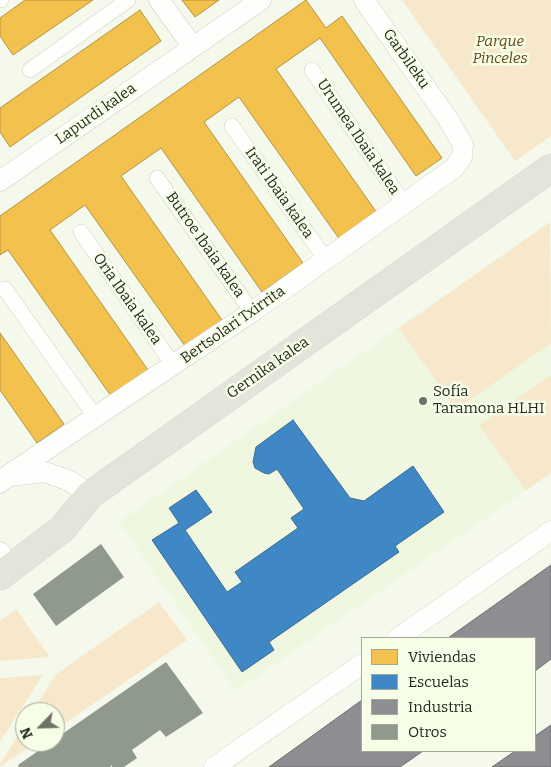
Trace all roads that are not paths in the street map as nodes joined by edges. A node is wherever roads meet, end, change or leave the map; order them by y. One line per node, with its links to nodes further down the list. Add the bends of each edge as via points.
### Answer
1 (128, 0): 6 (street)
2 (159, 0): 5 (street)
3 (260, 0): 5 (street, Lapurdi kalea)
4 (364, 0): 9 (street, Garbileku, via 463,145 462,157)
5 (193, 47): 12 (street, Lapurdi kalea)
6 (30, 70)
7 (312, 70): 13 (street, Urumea Ibaia kalea)
8 (232, 126): 15 (street, Irati Ibaia kalea)
9 (454, 168): 13 (street, Bertsolari Txirrita)
10 (549, 172): 21 (main road, Gernika kalea)
11 (157, 178): 17 (street, Butroe Ibaia kalea)
12 (0, 181)
13 (404, 204): 15 (street, Bertsolari Txirrita)
14 (81, 232): 18 (street, Oria Ibaia kalea)
15 (326, 260): 17 (street, Bertsolari Txirrita)
16 (5, 289): 19 (street)
17 (252, 312): 18 (street, Bertsolari Txirrita)
18 (174, 366): 19 (street, Bertsolari Txirrita)
19 (96, 418): 20 (street, Bertsolari Txirrita)
20 (2, 478): 21 (street, via 45,472 70,481)
21 (90, 495): 23 (main road, Gernika kalea, via 62,529)
22 (551, 531): 24 (street)
23 (3, 565)
24 (399, 637)
25 (361, 665): 26 (street)
26 (214, 767)

